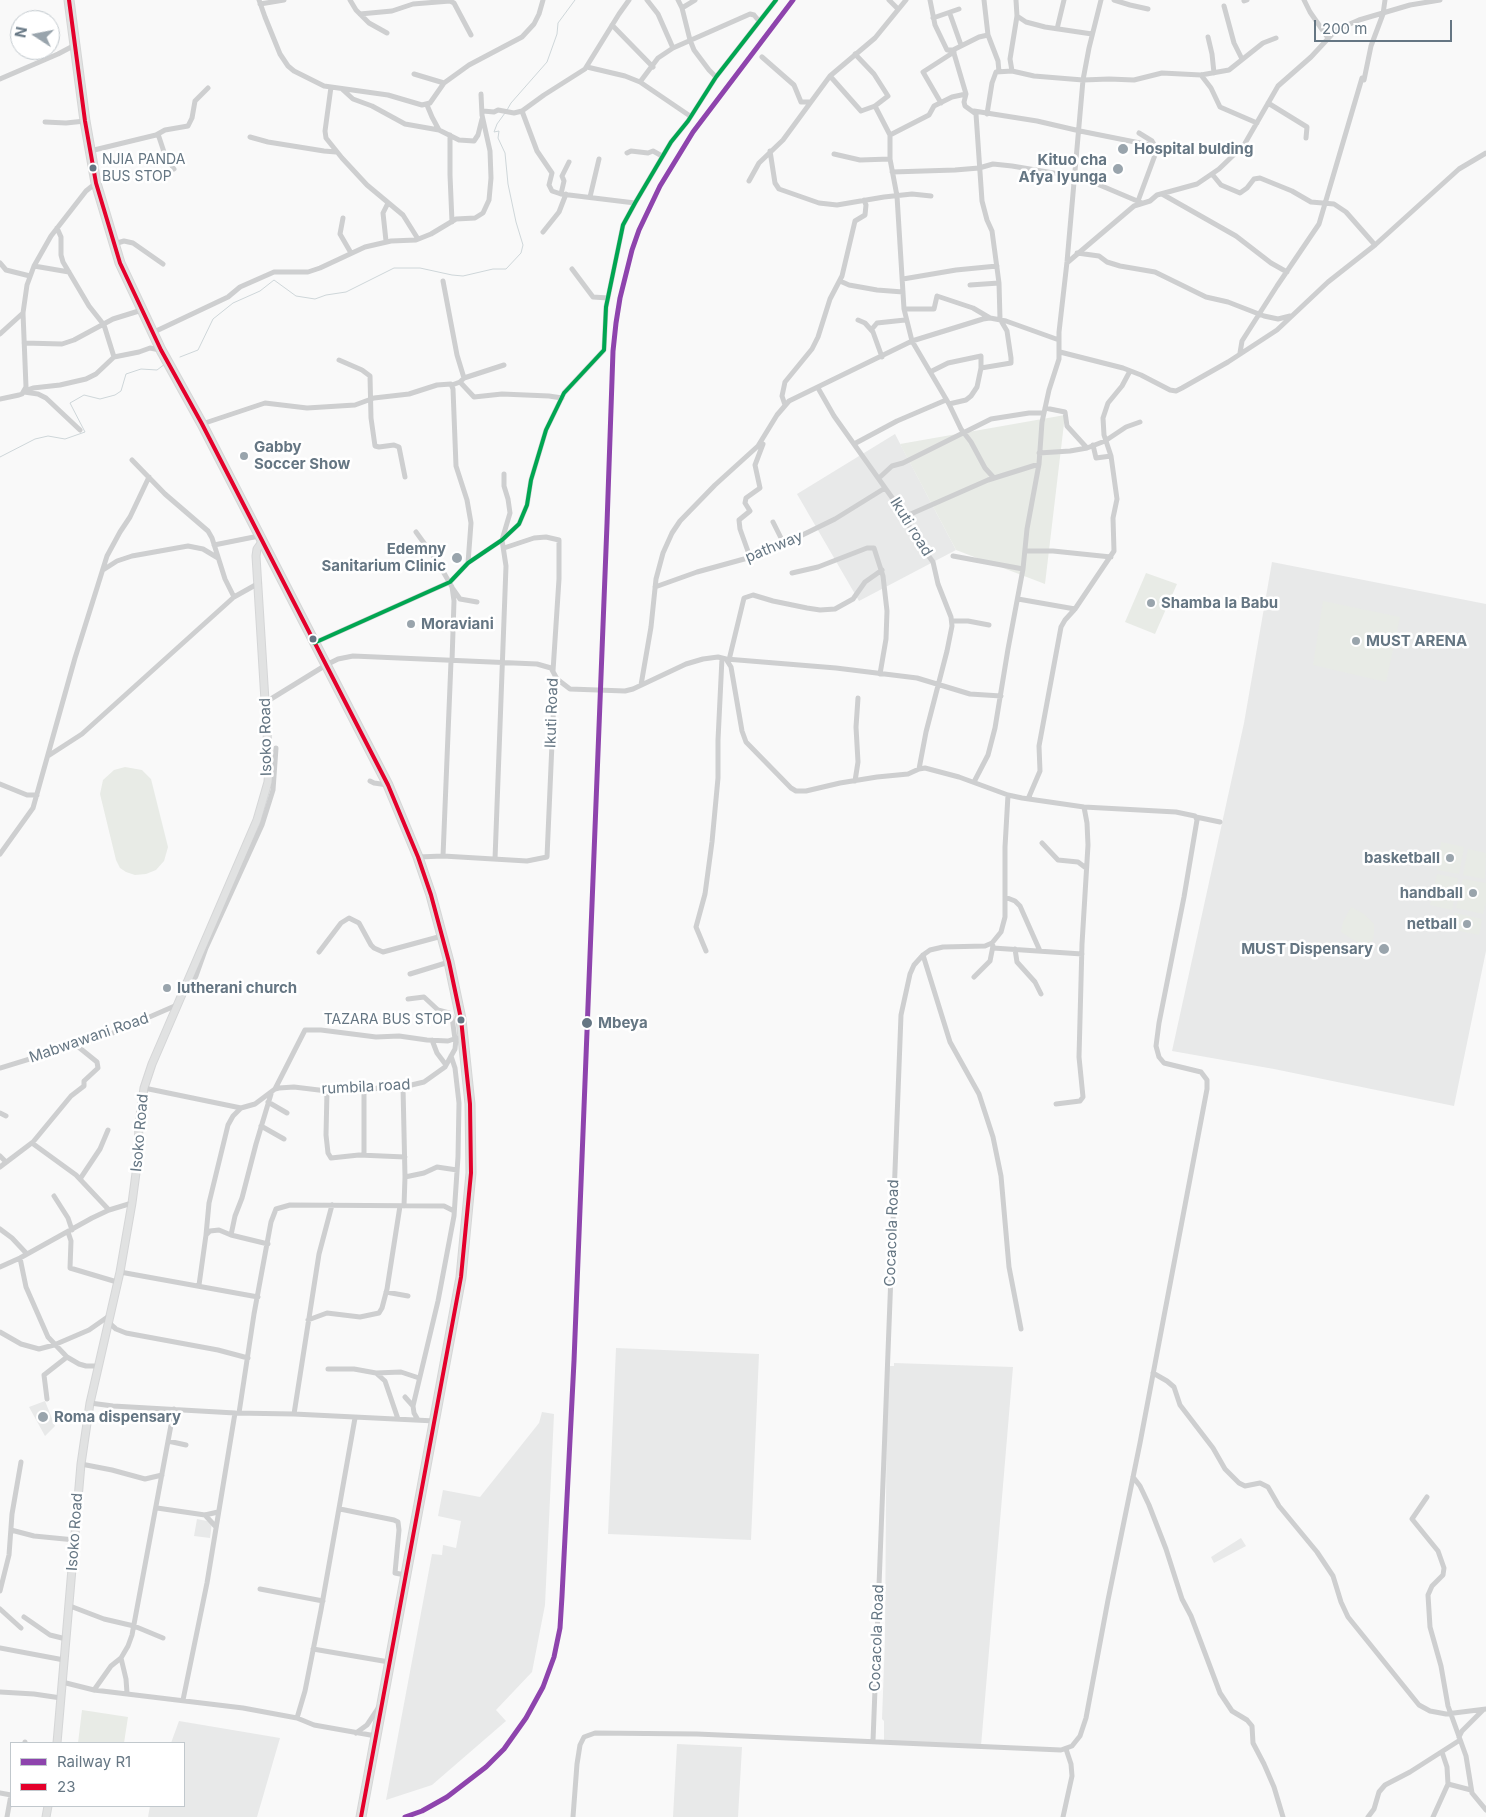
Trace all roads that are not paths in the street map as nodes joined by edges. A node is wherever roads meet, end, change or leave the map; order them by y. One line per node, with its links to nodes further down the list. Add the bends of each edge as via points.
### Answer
1 (69, 0): 43 (highway)
2 (284, 0): 21 (street)
3 (350, 0): 27 (street)
4 (543, 0): 62 (street, via 539,14 525,34)
5 (629, 0): 33 (street)
6 (678, 0): 23 (street)
7 (695, 0): 23 (street)
8 (776, 0): 32 (street)
9 (889, 0): 24 (street)
10 (906, 0): 24 (street)
11 (930, 0): 31 (street)
12 (984, 0): 38 (street)
13 (1016, 0): 30 (street)
14 (1064, 0): 34 (street)
15 (1101, 0): 36 (street)
16 (1114, 0): 26 (street)
17 (1304, 0): 41 (street)
18 (1385, 0): 29 (street)
19 (1440, 0): 29 (street)
20 (650, 1): 45 (street)
21 (260, 2): 63 (street, via 285,63 300,75)
22 (1224, 6): 49 (street)
23 (682, 8): 42 (street)
24 (897, 8): 47 (street, via 874,38)
25 (959, 9): 28 (street)
26 (1148, 9)
27 (360, 14): 35 (street, via 369,24); 37 (street, via 450,1)
28 (950, 14): 31 (street); 44 (street)
29 (1383, 14): 41 (street, via 1341,27); 118 (street)
30 (1018, 16): 34 (street, via 1028,23); 52 (street, via 1010,59)
31 (933, 18): 46 (street, via 947,50)
32 (759, 21): 42 (street, via 750,14); 58 (street)
33 (612, 25): 50 (street); 51 (street)
34 (1057, 29): 36 (street)
35 (387, 33)
36 (1092, 34): 60 (street)
37 (471, 35)
38 (988, 35): 44 (street); 53 (street)
39 (1208, 37): 54 (street)
40 (1276, 38): 49 (street, via 1263,43)
41 (1328, 38): 72 (street, via 1282,82)
42 (690, 40): 45 (street); 58 (street)
43 (76, 45): 59 (street); 80 (highway)
44 (962, 45): 46 (street)
45 (673, 48): 51 (street, via 658,58)
46 (953, 51): 68 (street); 71 (street, via 923,72)
47 (855, 54): 57 (street); 74 (street, via 874,74 888,96)
48 (762, 57): 70 (street, via 794,85 801,102)
49 (1242, 59): 54 (street, via 1229,70)
50 (587, 67): 61 (street); 75 (street)
51 (653, 67): 61 (street)
52 (1012, 71): 53 (street); 60 (street)
53 (999, 72): 78 (street, via 994,74)
54 (1214, 73): 56 (street)
55 (414, 74): 62 (street)
56 (1201, 75): 60 (street, via 1162,73 1134,80); 82 (street, via 1220,106)
57 (830, 76): 70 (street); 74 (street, via 861,111)
58 (716, 77): 79 (street)
59 (0, 79)
60 (1083, 80): 84 (street)
61 (640, 82): 79 (street)
62 (444, 83): 73 (street)
63 (324, 86): 64 (street); 69 (street)
64 (331, 87): 66 (street); 69 (street)
65 (208, 88): 86 (street, via 195,101 190,124)
66 (342, 88): 73 (street); 83 (street, via 352,99 405,124)
67 (481, 94): 77 (street)
68 (966, 94): 71 (street); 76 (street, via 965,106)
69 (330, 98): 94 (street, via 325,134)
70 (810, 102): 93 (street)
71 (941, 103): 88 (street, via 934,106 930,115)
72 (1268, 103): 82 (street); 90 (street, via 1307,127)
73 (427, 105): 83 (street)
74 (875, 106): 88 (street)
75 (522, 111): 77 (street); 109 (street, via 537,151 552,173 550,188 555,193)
76 (973, 111): 78 (street); 102 (street)
77 (482, 113): 87 (street, via 480,130 474,141 459,140); 120 (street, via 491,162 489,200 483,214)
78 (987, 114): 84 (street)
79 (690, 116): 98 (street)
80 (85, 121): 81 (street); 92 (highway)
81 (45, 122)
82 (1257, 123): 105 (street, via 1244,145)
83 (439, 130): 87 (street)
84 (1080, 131): 91 (street); 106 (street)
85 (1140, 133): 91 (street)
86 (158, 134): 92 (street); 103 (street)
87 (450, 135): 120 (street)
88 (890, 135): 100 (street)
89 (250, 137): 94 (street)
90 (1306, 138)
91 (1155, 146): 116 (street, via 1158,146)
92 (90, 151): 108 (highway)
93 (770, 151): 107 (street); 114 (street, via 775,183 779,189 826,204)
94 (336, 152): 117 (street)
95 (627, 153): 98 (street, via 648,154 653,151)
96 (1486, 153): 126 (street, via 1459,169)
97 (834, 154): 100 (street, via 860,160)
98 (662, 156): 115 (street)
99 (599, 159): 113 (street)
100 (890, 159): 104 (street)
101 (569, 162): 109 (street, via 562,176)
102 (980, 168): 104 (street); 106 (street, via 997,164); 134 (street, via 982,201 992,231)
103 (174, 169)
104 (892, 172): 111 (street)
105 (1212, 174): 110 (street, via 1189,187); 118 (street, via 1219,183 1240,193 1257,178 1311,202)
106 (1075, 176): 116 (street); 127 (street)
107 (749, 181)
108 (96, 183): 121 (street); 125 (highway)
109 (564, 194): 113 (street); 122 (street, via 559,212)
110 (1162, 194): 116 (street); 137 (street, via 1226,230)
111 (897, 196): 112 (street); 114 (street); 139 (street)
112 (931, 196)
113 (590, 197): 115 (street)
114 (864, 200): 141 (street, via 866,215 855,221)
115 (634, 202): 145 (street, via 622,228)
116 (1140, 202): 129 (street)
117 (388, 203): 123 (street, via 403,215); 124 (street, via 383,212)
118 (1326, 203): 126 (street, via 1346,212); 137 (street, via 1319,224)
119 (343, 218): 128 (street, via 340,234)
120 (452, 222): 123 (street)
121 (57, 228): 133 (street); 136 (street, via 61,237 61,255)
122 (542, 232)
123 (418, 239): 124 (street)
124 (386, 241): 128 (street)
125 (114, 244): 132 (street, via 133,243); 147 (highway)
126 (1375, 246): 150 (street, via 1328,282)
127 (1068, 251): 129 (street); 130 (street)
128 (351, 253): 157 (street, via 308,272 274,272)
129 (1077, 253): 130 (street); 149 (street, via 1155,272 1206,297)
130 (1067, 262): 159 (street)
131 (0, 263): 138 (street, via 6,270)
132 (163, 264)
133 (34, 266): 136 (street); 138 (street)
134 (997, 266): 139 (street); 142 (street)
135 (572, 269): 145 (street, via 593,297)
136 (69, 272): 155 (street)
137 (1287, 272): 149 (street)
138 (30, 276): 148 (street)
139 (903, 279): 144 (street)
140 (443, 281): 172 (street)
141 (840, 282): 144 (street); 180 (street, via 830,299 815,344 785,382 782,396)
142 (999, 283): 143 (street); 152 (street)
143 (970, 285)
144 (903, 292): 146 (street)
145 (608, 298): 176 (street, via 603,353)
146 (904, 309): 151 (street, via 934,309 937,296 973,308); 154 (street)
147 (142, 310): 155 (street); 157 (highway)
148 (23, 312): 158 (street); 161 (street)
149 (1260, 314): 150 (street, via 1278,319); 164 (street, via 1242,341)
150 (1293, 316): 164 (street, via 1266,338)
151 (990, 318): 152 (street); 160 (street)
152 (1000, 319): 159 (street); 169 (street, via 1008,331 1011,363)
153 (858, 320): 156 (street)
154 (905, 320): 156 (street, via 877,323); 160 (street)
155 (104, 325): 161 (street, via 62,344); 165 (street)
156 (872, 329): 166 (street)
157 (154, 332): 162 (highway)
158 (0, 334)
159 (1059, 340): 163 (street)
160 (912, 341): 166 (street); 171 (street)
161 (24, 343): 175 (street)
162 (161, 350): 165 (street, via 150,348); 183 (highway)
163 (1060, 352): 170 (street); 181 (street)
164 (1240, 353): 170 (street, via 1176,391)
165 (114, 357): 175 (street, via 86,379)
166 (882, 357): 174 (street)
167 (339, 360): 178 (street, via 370,376)
168 (504, 365): 172 (street)
169 (981, 368): 171 (street, via 981,356 948,363); 179 (street, via 971,396 966,400)
170 (1130, 371): 186 (street, via 1106,407 1103,418)
171 (930, 372): 179 (street)
172 (462, 380): 173 (street); 176 (street, via 474,397 502,394)
173 (452, 385): 178 (street, via 443,384); 214 (street, via 456,466 467,500 471,528)
174 (818, 388): 180 (street); 188 (street, Ikuti road)
175 (24, 392): 177 (street); 184 (street, via 46,398)
176 (562, 398): 205 (street, via 541,442 523,516)
177 (0, 399)
178 (370, 400): 183 (street, via 355,405 307,408 265,402); 197 (street, via 375,446 400,447)
179 (947, 402): 185 (street); 188 (street, via 897,421)
180 (785, 405): 221 (street, via 758,446 680,521 666,544)
181 (1045, 411): 185 (street, via 991,420); 190 (street, via 1065,412 1067,426); 191 (street)
182 (1140, 422): 186 (street)
183 (202, 424): 204 (highway)
184 (80, 430)
185 (965, 434): 198 (street, via 892,466); 199 (street)
186 (1105, 441): 189 (street); 192 (street)
187 (763, 444): 211 (street, via 755,466 760,488 746,498 750,512 739,520)
188 (854, 444): 198 (street, Ikuti road)
189 (1093, 445): 190 (street); 192 (street, via 1096,458)
190 (1087, 448): 191 (street)
191 (1039, 453): 194 (street)
192 (1111, 456): 212 (street, via 1117,500)
193 (132, 460): 196 (street)
194 (1039, 464): 199 (street); 209 (street)
195 (504, 474): 205 (street, via 510,513)
196 (149, 477): 207 (street, via 204,526); 216 (street, via 109,551)
197 (405, 477)
198 (879, 478): 200 (street, Ikuti road)
199 (994, 478): 201 (street)
200 (885, 488): 201 (street, Ikuti road); 206 (street, pathway, via 836,519)
201 (904, 517): 226 (street, Ikuti road, via 933,562)
202 (773, 522): 206 (street)
203 (416, 532): 220 (street)
204 (260, 539): 207 (street); 219 (street, Isoko Road, via 256,556); 228 (highway)
205 (502, 540): 208 (street); 214 (street)
206 (784, 544): 211 (street, pathway)
207 (214, 545): 213 (street)
208 (504, 548): 231 (street); 233 (street, via 534,538 559,540)
209 (1026, 551): 212 (street); 215 (street)
210 (953, 556): 215 (street)
211 (750, 557): 221 (street, pathway)
212 (1111, 557): 225 (street)
213 (218, 558): 216 (street, via 203,549 188,546 132,556); 222 (street)
214 (468, 563): 220 (street)
215 (1023, 569): 223 (street)
216 (103, 570): 243 (street)
217 (882, 570): 218 (street, via 875,550 871,548); 229 (street, via 865,582 853,599 835,609 807,608 753,595 744,598); 234 (street, via 887,625)
218 (792, 573)
219 (259, 583): 222 (street); 241 (street, Isoko Road)
220 (451, 585): 224 (street, via 460,599); 228 (street); 230 (street, via 454,610)
221 (655, 587): 236 (street)
222 (234, 597): 243 (street, via 82,734)
223 (1018, 599): 225 (street); 239 (street)
224 (477, 602)
225 (1075, 609): 252 (street, via 1059,634 1039,746 1040,771)
226 (952, 621): 227 (street); 235 (street, Ikuti road)
227 (989, 625)
228 (314, 643): 232 (highway)
229 (726, 659): 234 (street); 236 (street, via 698,660); 246 (street, via 732,671 746,742 791,788 806,791); 265 (street, via 712,842 705,894 696,927)
230 (452, 661): 231 (street, Ikuti Road); 232 (street, Ikuti Road, via 353,656); 258 (street)
231 (502, 663): 233 (street, Ikuti Road, via 537,664 550,667); 260 (street)
232 (326, 665): 241 (street, Ikuti Road); 249 (highway)
233 (554, 673): 237 (street); 238 (street, Ikuti Road)
234 (880, 674): 235 (street)
235 (940, 684): 239 (street, via 970,694); 244 (street, Ikuti road)
236 (641, 685): 237 (street, via 625,691)
237 (570, 688): 238 (street)
238 (554, 692): 260 (street, Ikuti Road, via 547,857 534,861)
239 (1001, 696): 247 (street, via 991,746)
240 (858, 698): 246 (street)
241 (266, 702): 274 (street, Isoko Road, via 269,773 263,801)
242 (276, 748): 274 (street, via 273,790 262,825 206,948 195,980)
243 (47, 756): 250 (street)
244 (919, 769): 246 (street, via 908,774); 247 (street)
245 (370, 781): 249 (street)
246 (855, 781)
247 (974, 782): 251 (street)
248 (0, 784): 250 (street, via 27,795)
249 (388, 785): 259 (highway)
250 (37, 795): 257 (street, via 29,816)
251 (1008, 795): 252 (street); 262 (street)
252 (1028, 799): 253 (street)
253 (1084, 807): 254 (street); 261 (street, via 1088,833)
254 (1195, 816): 255 (street); 337 (street, via 1196,834 1156,1046 1164,1063 1201,1072 1207,1080 1207,1089)
255 (1220, 822)
256 (1042, 843): 261 (street, via 1058,860 1078,862)
257 (0, 854)
258 (444, 856): 259 (street, Ikuti Road); 260 (street, Ikuti Road)
259 (418, 857): 263 (highway)
260 (495, 859)
261 (1086, 868): 269 (street)
262 (1005, 897): 264 (street, via 1003,925); 267 (street, via 1020,906)
263 (442, 936): 268 (street, via 383,952 374,948 359,923 349,918 341,923); 271 (highway)
264 (992, 946): 266 (street); 270 (street, via 943,947); 273 (street, via 990,961)
265 (706, 950)
266 (1014, 950): 267 (street); 275 (street, via 1017,962)
267 (1040, 951): 269 (street)
268 (319, 952)
269 (1082, 954): 290 (street, via 1079,1057 1083,1097 1080,1101)
270 (923, 955): 329 (street, via 950,1042 979,1094 993,1137 1001,1176 1009,1267); 393 (street, Cocacola Road, via 910,974 901,1015)
271 (449, 962): 272 (street); 278 (highway)
272 (410, 974)
273 (974, 977)
274 (185, 987): 277 (street, Isoko Road)
275 (1041, 994)
276 (408, 999): 278 (street, via 424,997 438,1010 449,1013)
277 (177, 1006): 280 (street, Mabwawani Road); 285 (street, Isoko Road)
278 (458, 1037): 279 (street, via 448,1041); 281 (street, rumbila road); 349 (highway, via 470,1111 470,1194 461,1277)
279 (432, 1040): 282 (street); 286 (street, via 305,1030)
280 (76, 1045): 283 (street, Mabwawani Road); 296 (street, via 97,1063 98,1068)
281 (452, 1056): 282 (street, rumbila road); 302 (street, via 459,1103)
282 (446, 1064): 284 (street, rumbila road, via 424,1082)
283 (0, 1068)
284 (403, 1087): 287 (street, rumbila road); 299 (street)
285 (144, 1088): 291 (street); 307 (street, Isoko Road)
286 (274, 1090): 288 (street, rumbila road, via 292,1087); 289 (street); 291 (street, rumbila road, via 255,1104)
287 (364, 1090): 288 (street, rumbila road); 297 (street)
288 (327, 1091): 297 (street, via 329,1156)
289 (268, 1102): 292 (street); 293 (street)
290 (1056, 1104)
291 (241, 1108): 315 (street, via 228,1126 209,1203)
292 (286, 1113)
293 (261, 1126): 295 (street); 316 (street)
294 (108, 1130): 304 (street)
295 (284, 1139)
296 (32, 1143): 300 (street); 304 (street)
297 (364, 1155): 299 (street)
298 (0, 1156): 300 (street)
299 (405, 1157): 303 (street)
300 (6, 1162): 301 (street)
301 (0, 1167)
302 (457, 1170): 303 (street, via 437,1166); 306 (street)
303 (405, 1177): 309 (street)
304 (80, 1179): 311 (street)
305 (54, 1196): 314 (street, via 68,1218)
306 (454, 1200): 310 (street); 312 (street)
307 (132, 1202): 311 (street); 321 (street, Isoko Road)
308 (332, 1205): 309 (street); 317 (street, via 279,1207 273,1216); 328 (street, via 319,1254)
309 (402, 1206): 310 (street); 324 (street)
310 (444, 1206): 312 (street)
311 (110, 1210): 314 (street)
312 (454, 1211): 338 (street, via 438,1301)
313 (0, 1229): 318 (street)
314 (70, 1231): 318 (street); 322 (street, via 70,1268)
315 (206, 1235): 316 (street, via 217,1230); 323 (street)
316 (231, 1235): 317 (street)
317 (268, 1244): 326 (street)
318 (27, 1254): 319 (street)
319 (20, 1258): 320 (street); 331 (street, via 29,1295)
320 (0, 1267)
321 (120, 1272): 322 (street, Isoko Road); 323 (street)
322 (117, 1282): 327 (street, Isoko Road)
323 (199, 1285): 326 (street)
324 (386, 1292): 325 (street); 328 (street, via 382,1308 375,1315 360,1317 327,1313)
325 (408, 1296)
326 (258, 1297): 333 (street)
327 (109, 1319): 331 (street); 333 (street, via 116,1329 126,1333); 334 (street, Isoko Road)
328 (308, 1320): 345 (street)
329 (1021, 1329)
330 (0, 1332): 331 (street, via 29,1347 39,1349)
331 (54, 1345): 332 (street)
332 (67, 1357): 334 (street, via 86,1366); 340 (street, via 44,1375)
333 (248, 1358): 344 (street)
334 (98, 1366): 341 (street, Isoko Road)
335 (328, 1369): 336 (street)
336 (376, 1373): 338 (street, via 401,1372); 347 (street, via 385,1381)
337 (1154, 1373): 355 (street); 388 (street, via 1174,1387 1180,1404 1239,1484 1260,1483 1268,1487 1333,1576 1348,1617 1419,1705 1430,1711)
338 (419, 1378): 342 (street)
339 (405, 1397): 342 (street)
340 (47, 1399)
341 (90, 1403): 343 (street); 353 (street, Isoko Road)
342 (413, 1406): 348 (street)
343 (174, 1409): 344 (street); 350 (street)
344 (237, 1413): 345 (street); 359 (street)
345 (294, 1414): 346 (street)
346 (355, 1418): 347 (street); 358 (street)
347 (398, 1419): 348 (street)
348 (418, 1420): 349 (street)
349 (435, 1421): 364 (highway)
350 (168, 1441): 351 (street); 354 (street)
351 (186, 1445)
352 (21, 1462): 362 (street)
353 (81, 1464): 354 (street, via 145,1479); 363 (street, Isoko Road)
354 (162, 1474): 357 (street)
355 (1133, 1477): 395 (street, via 1083,1728 1076,1742); 405 (street, via 1149,1505 1220,1693 1232,1711 1252,1726 1253,1743 1274,1787)
356 (1428, 1497): 388 (street, via 1412,1519 1438,1551 1444,1568 1443,1575 1430,1590 1428,1610)
357 (156, 1508): 360 (street); 371 (street)
358 (340, 1509): 364 (street, via 398,1522 395,1572); 367 (street)
359 (218, 1512): 360 (street); 361 (street)
360 (206, 1515): 361 (street)
361 (216, 1527): 385 (street)
362 (11, 1530): 363 (street); 366 (street)
363 (75, 1540): 368 (street, Isoko Road)
364 (405, 1575): 379 (highway)
365 (260, 1589): 367 (street)
366 (0, 1591)
367 (323, 1601): 376 (street)
368 (70, 1606): 371 (street); 374 (street, Isoko Road)
369 (0, 1609): 372 (street)
370 (24, 1617): 374 (street, via 50,1634)
371 (134, 1626): 373 (street); 377 (street)
372 (21, 1628)
373 (163, 1638)
374 (66, 1639): 378 (street, Isoko Road)
375 (0, 1648): 378 (street)
376 (312, 1649): 379 (street); 389 (street)
377 (121, 1658): 381 (street); 383 (street)
378 (64, 1660): 380 (street, Isoko Road)
379 (389, 1662): 386 (highway)
380 (62, 1682): 381 (street); 384 (street, Isoko Road)
381 (94, 1690): 383 (street)
382 (0, 1692): 384 (street)
383 (127, 1693): 385 (street)
384 (61, 1698): 394 (street, Isoko Road)
385 (183, 1700): 389 (street)
386 (382, 1702): 390 (street, via 367,1725); 391 (highway)
387 (1484, 1710): 388 (street); 392 (street, via 1462,1731)
388 (1451, 1714): 392 (street)
389 (297, 1718): 390 (street, via 310,1724)
390 (356, 1733): 391 (street)
391 (377, 1736): 402 (highway)
392 (1459, 1739): 396 (street); 398 (street, via 1467,1758)
393 (873, 1741): 395 (street); 403 (street, via 697,1734 591,1734 582,1740 578,1753)
394 (57, 1742)
395 (1066, 1749): 404 (street, via 1072,1776)
396 (1442, 1752): 397 (street); 406 (street, via 1385,1784)
397 (1448, 1784): 398 (street); 407 (street)
398 (1471, 1790): 400 (street)
399 (10, 1800): 401 (street)
400 (1486, 1810)
401 (7, 1817)
402 (360, 1817)
403 (573, 1817)
404 (1063, 1817)
405 (1283, 1817)
406 (1368, 1817)
407 (1433, 1817)

